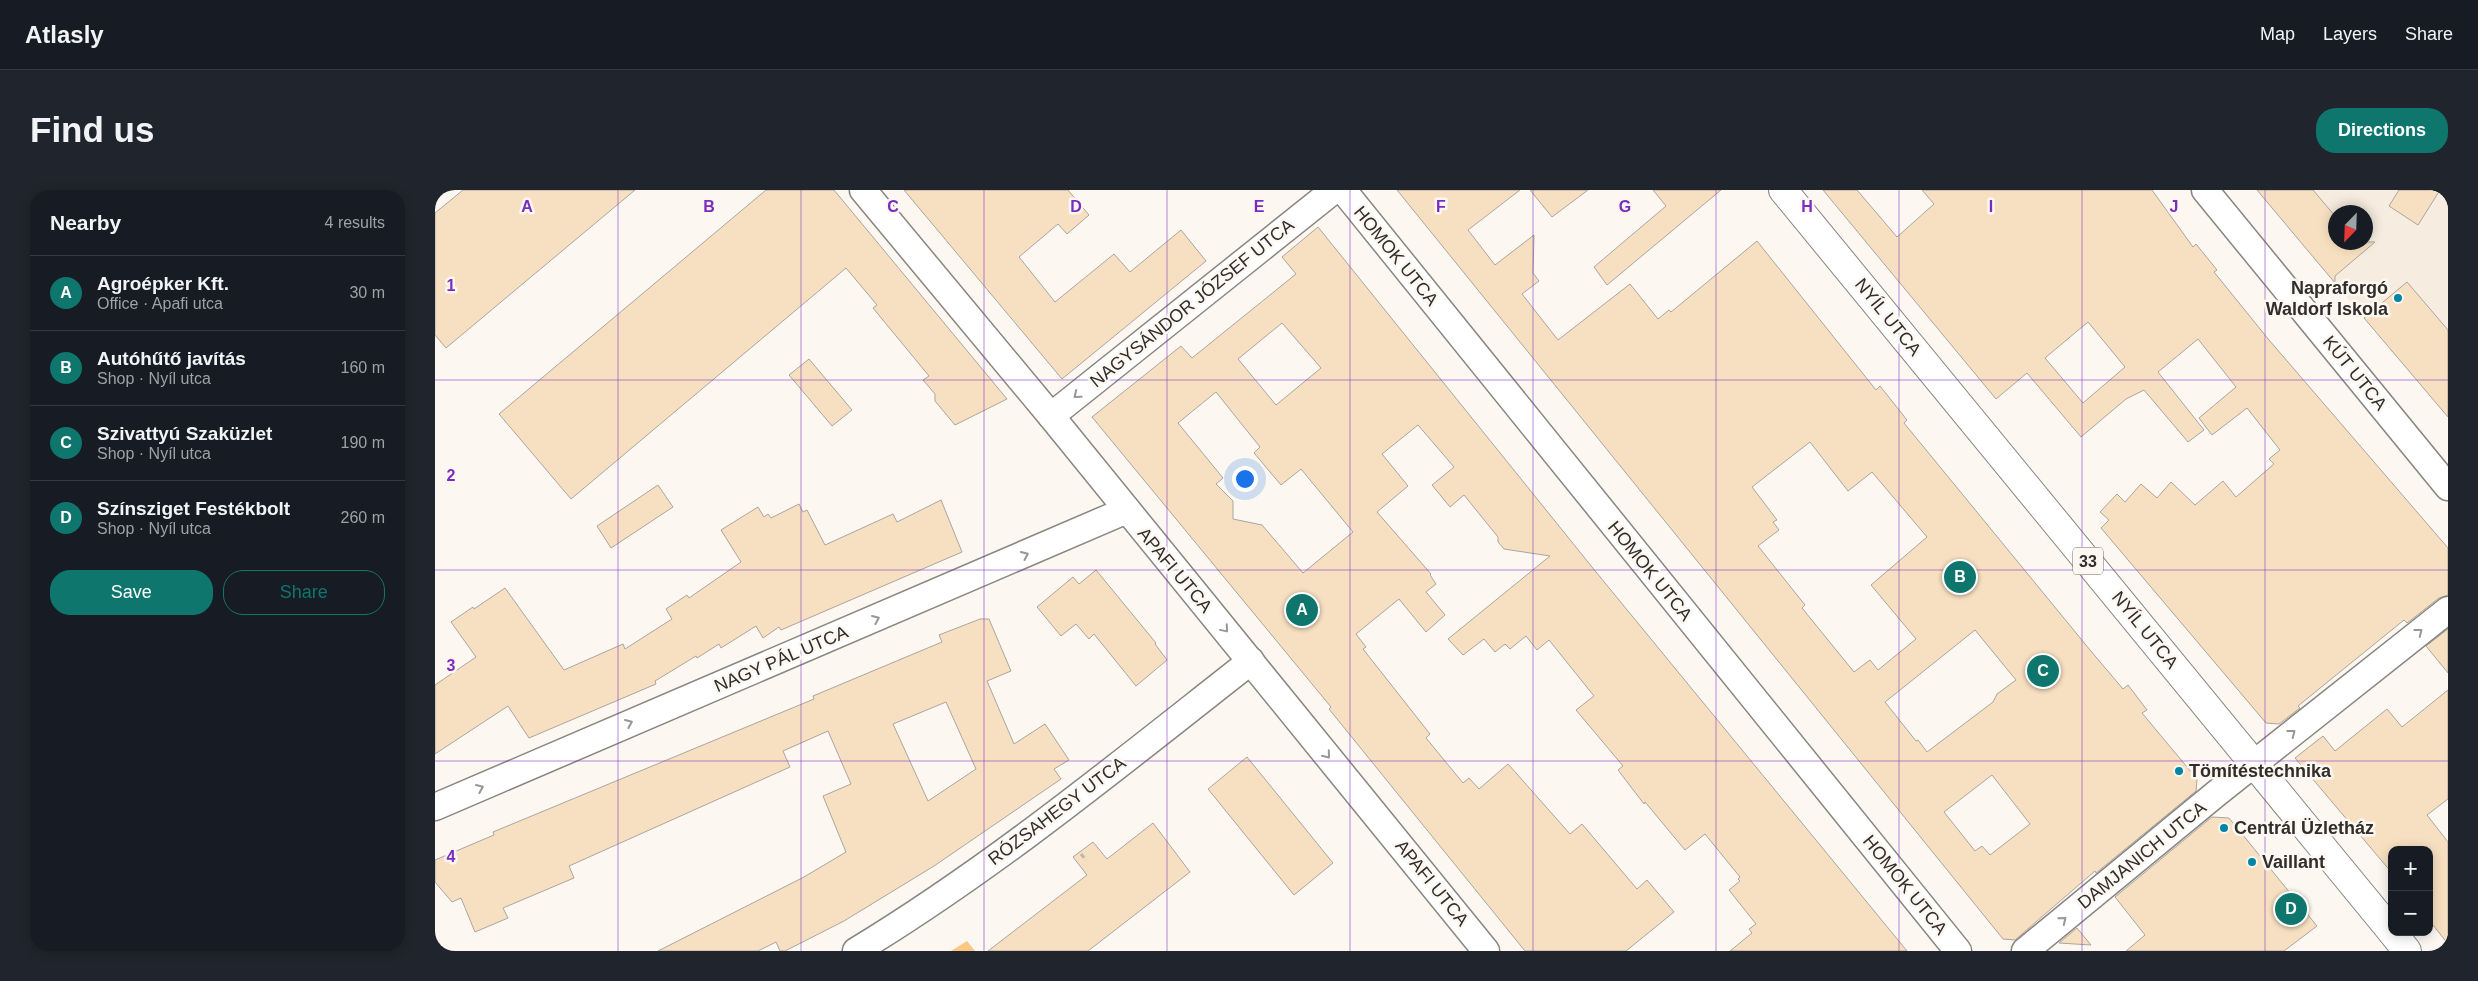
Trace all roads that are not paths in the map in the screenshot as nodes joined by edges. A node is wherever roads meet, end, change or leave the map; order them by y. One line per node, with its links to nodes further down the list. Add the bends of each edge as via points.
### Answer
1 (863, 190): 6 (street, APAFI UTCA)
2 (1334, 190): 6 (street, NAGYSÁNDOR JÓZSEF UTCA, one-way to 6)
3 (1343, 190): 17 (street, HOMOK UTCA)
4 (1783, 190): 11 (main road, NYÍL UTCA / 33)
5 (2205, 190): 7 (street, KÚT UTCA)
6 (1051, 416): 8 (street, APAFI UTCA)
7 (2448, 487)
8 (1127, 510): 10 (street, APAFI UTCA, one-way to 10); 12 (street, NAGY PÁL UTCA, one-way to 8)
9 (2448, 610): 11 (street, DAMJANICH UTCA, one-way to 9)
10 (1251, 661): 15 (street, RÓZSAHEGY UTCA, via 1037,828); 16 (street, APAFI UTCA, one-way to 16)
11 (2254, 764): 13 (main road, NYÍL UTCA / 33); 18 (street, DAMJANICH UTCA, one-way to 11)
12 (435, 807)
13 (2388, 927)
14 (2395, 936): 19 (main road, NYÍL UTCA / 33)
15 (856, 951)
16 (1486, 951)
17 (1958, 951)
18 (2025, 951)
19 (2407, 951)

